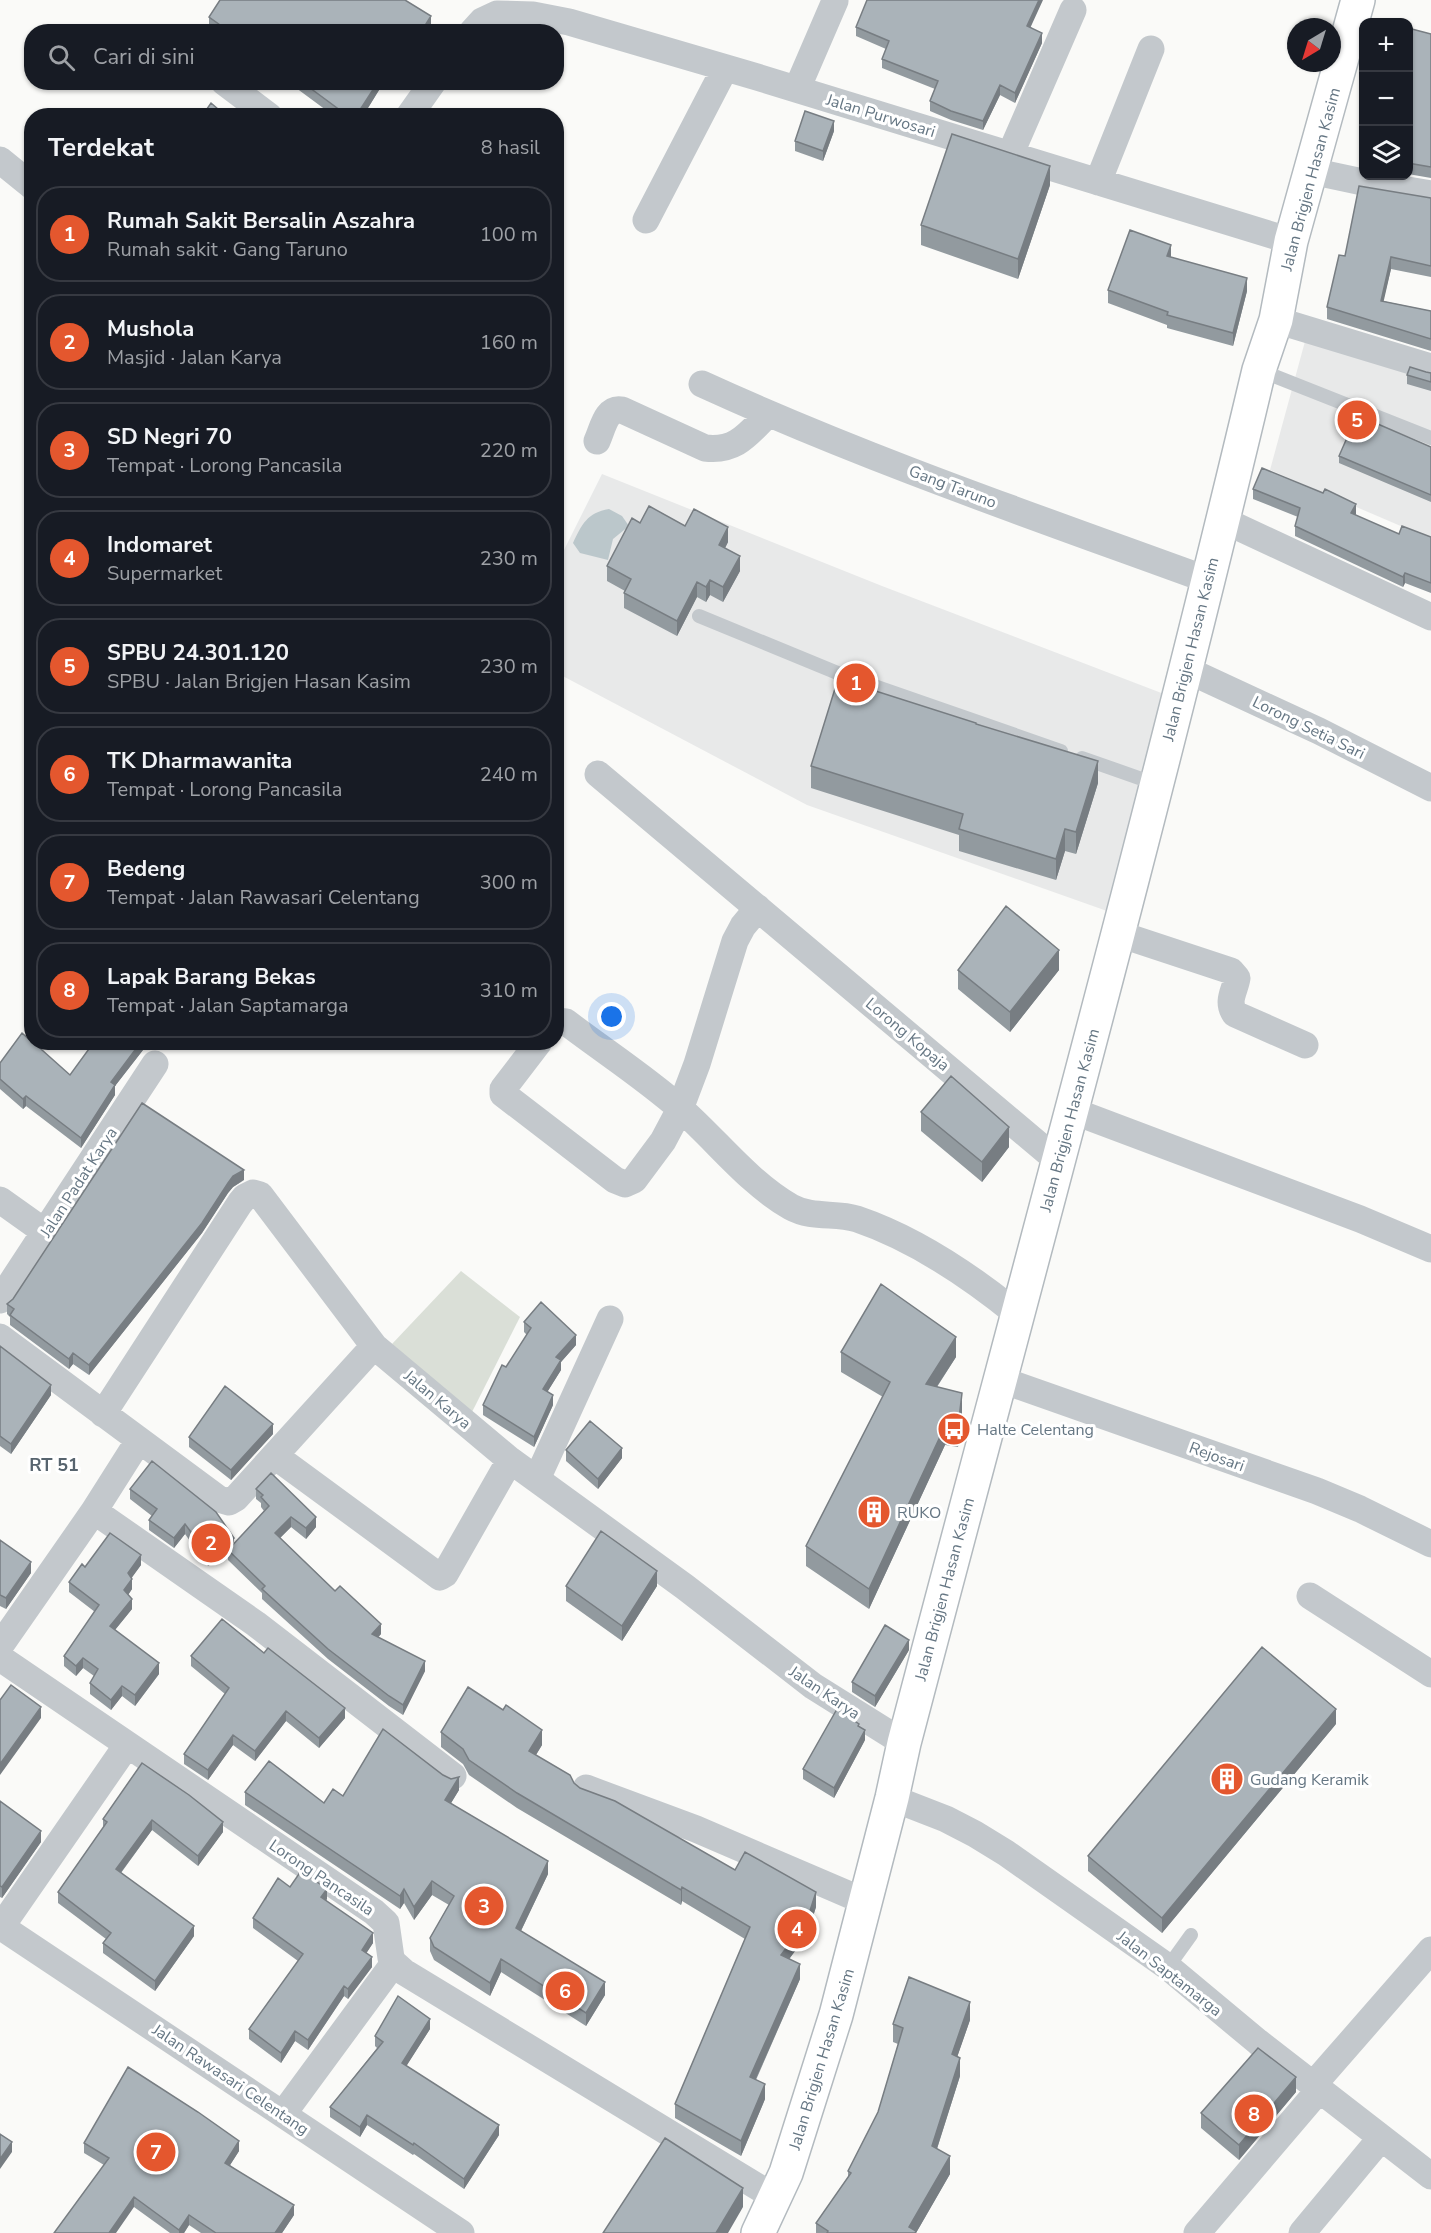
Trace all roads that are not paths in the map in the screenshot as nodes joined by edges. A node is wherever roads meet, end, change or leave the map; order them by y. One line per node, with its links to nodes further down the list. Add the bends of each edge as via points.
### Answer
1 (1358, 0): 15 (street, Jalan Brigjen Hasan Kasim)
2 (836, 1): 8 (street)
3 (508, 7): 5 (street, Jalan Purwosari); 7 (street, Jalan Purwosari)
4 (1073, 10): 13 (street)
5 (479, 24)
6 (1151, 48): 17 (street)
7 (725, 68): 8 (street, Jalan Purwosari); 19 (street)
8 (797, 89): 13 (street, Jalan Purwosari)
9 (235, 90): 11 (street)
10 (427, 90): 12 (street)
11 (258, 108)
12 (415, 108)
13 (1010, 155): 17 (street, Jalan Purwosari)
14 (0, 160): 16 (street)
15 (1311, 171): 18 (street); 20 (street, Jalan Brigjen Hasan Kasim)
16 (24, 180)
17 (1098, 182): 20 (street, Jalan Purwosari)
18 (1431, 194)
19 (646, 220)
20 (1291, 242): 21 (street, Jalan Brigjen Hasan Kasim)
21 (1276, 320): 22 (street); 23 (street, Jalan Brigjen Hasan Kasim)
22 (1431, 367)
23 (1259, 370): 26 (lane); 28 (street, Jalan Brigjen Hasan Kasim)
24 (702, 384): 25 (street, Gang Taruno)
25 (768, 414): 27 (street, via 740,442 717,450 616,409 610,412); 29 (street, Gang Taruno)
26 (1431, 438)
27 (597, 441)
28 (1223, 520): 29 (street, Jalan Brigjen Hasan Kasim); 31 (street)
29 (1208, 580): 32 (street, Jalan Brigjen Hasan Kasim)
30 (699, 616): 34 (lane, via 840,674)
31 (1431, 617)
32 (1185, 669): 34 (street, Jalan Brigjen Hasan Kasim); 35 (street, Lorong Setia Sari)
33 (598, 774): 36 (street, Lorong Kopaja)
34 (1156, 783): 37 (street, Jalan Brigjen Hasan Kasim)
35 (1431, 788)
36 (758, 908): 42 (street, via 735,941); 44 (street, Lorong Kopaja)
37 (1119, 934): 39 (street, via 1231,971 1237,978 1230,999 1235,1014); 43 (street, Jalan Brigjen Hasan Kasim)
38 (564, 1022): 42 (street)
39 (1305, 1045)
40 (532, 1050): 42 (street, via 502,1089 503,1094 625,1184 663,1141)
41 (155, 1064): 46 (street, Jalan Padat Karya)
42 (680, 1109): 49 (street, via 750,1175 790,1206 817,1216 854,1218 904,1238 930,1251)
43 (1073, 1111): 44 (street, Jalan Brigjen Hasan Kasim); 47 (street)
44 (1058, 1161): 49 (street, Jalan Brigjen Hasan Kasim)
45 (0, 1200): 46 (street)
46 (45, 1232): 48 (street, Jalan Padat Karya)
47 (1431, 1249)
48 (0, 1300)
49 (1017, 1314): 53 (street, Jalan Brigjen Hasan Kasim)
50 (610, 1319): 58 (street)
51 (0, 1337): 54 (street)
52 (374, 1346): 54 (street, Jalan Karya, via 260,1195 253,1193 240,1203); 56 (street); 57 (street, Jalan Karya)
53 (999, 1379): 60 (street, Rejosari, via 1317,1491); 65 (street, Jalan Brigjen Hasan Kasim)
54 (103, 1414): 55 (street)
55 (139, 1440): 56 (street, via 229,1502); 59 (street)
56 (275, 1456): 57 (street, via 440,1577)
57 (510, 1460): 58 (street, Jalan Karya)
58 (537, 1479): 65 (street, Jalan Karya, via 813,1686)
59 (94, 1511): 62 (street); 67 (street, via 256,1624)
60 (1431, 1544)
61 (1310, 1596): 64 (street)
62 (0, 1646)
63 (0, 1658): 66 (street, Lorong Pancasila)
64 (1431, 1674)
65 (904, 1743): 69 (street, Jalan Brigjen Hasan Kasim)
66 (127, 1745): 71 (street); 74 (street, Lorong Pancasila, via 382,1919 388,1927)
67 (453, 1776)
68 (586, 1788): 70 (street, via 696,1829)
69 (892, 1797): 70 (street, Jalan Brigjen Hasan Kasim); 75 (street, Jalan Saptamarga, via 975,1834)
70 (866, 1902): 80 (street, Jalan Brigjen Hasan Kasim, via 836,2015)
71 (1, 1926): 77 (street, Jalan Rawasari Celentang)
72 (1191, 1935): 75 (lane)
73 (1431, 1950): 76 (street)
74 (394, 1963): 77 (street); 80 (street, via 427,1987)
75 (1167, 1967): 76 (street, Jalan Saptamarga)
76 (1316, 2088): 78 (street, Jalan Saptamarga); 83 (street)
77 (284, 2114): 81 (street, Jalan Rawasari Celentang)
78 (1381, 2138): 79 (street, Jalan Saptamarga); 84 (street)
79 (1431, 2176)
80 (776, 2198): 82 (street, Jalan Brigjen Hasan Kasim)
81 (461, 2233)
82 (758, 2233)
83 (1197, 2233)
84 (1302, 2233)

